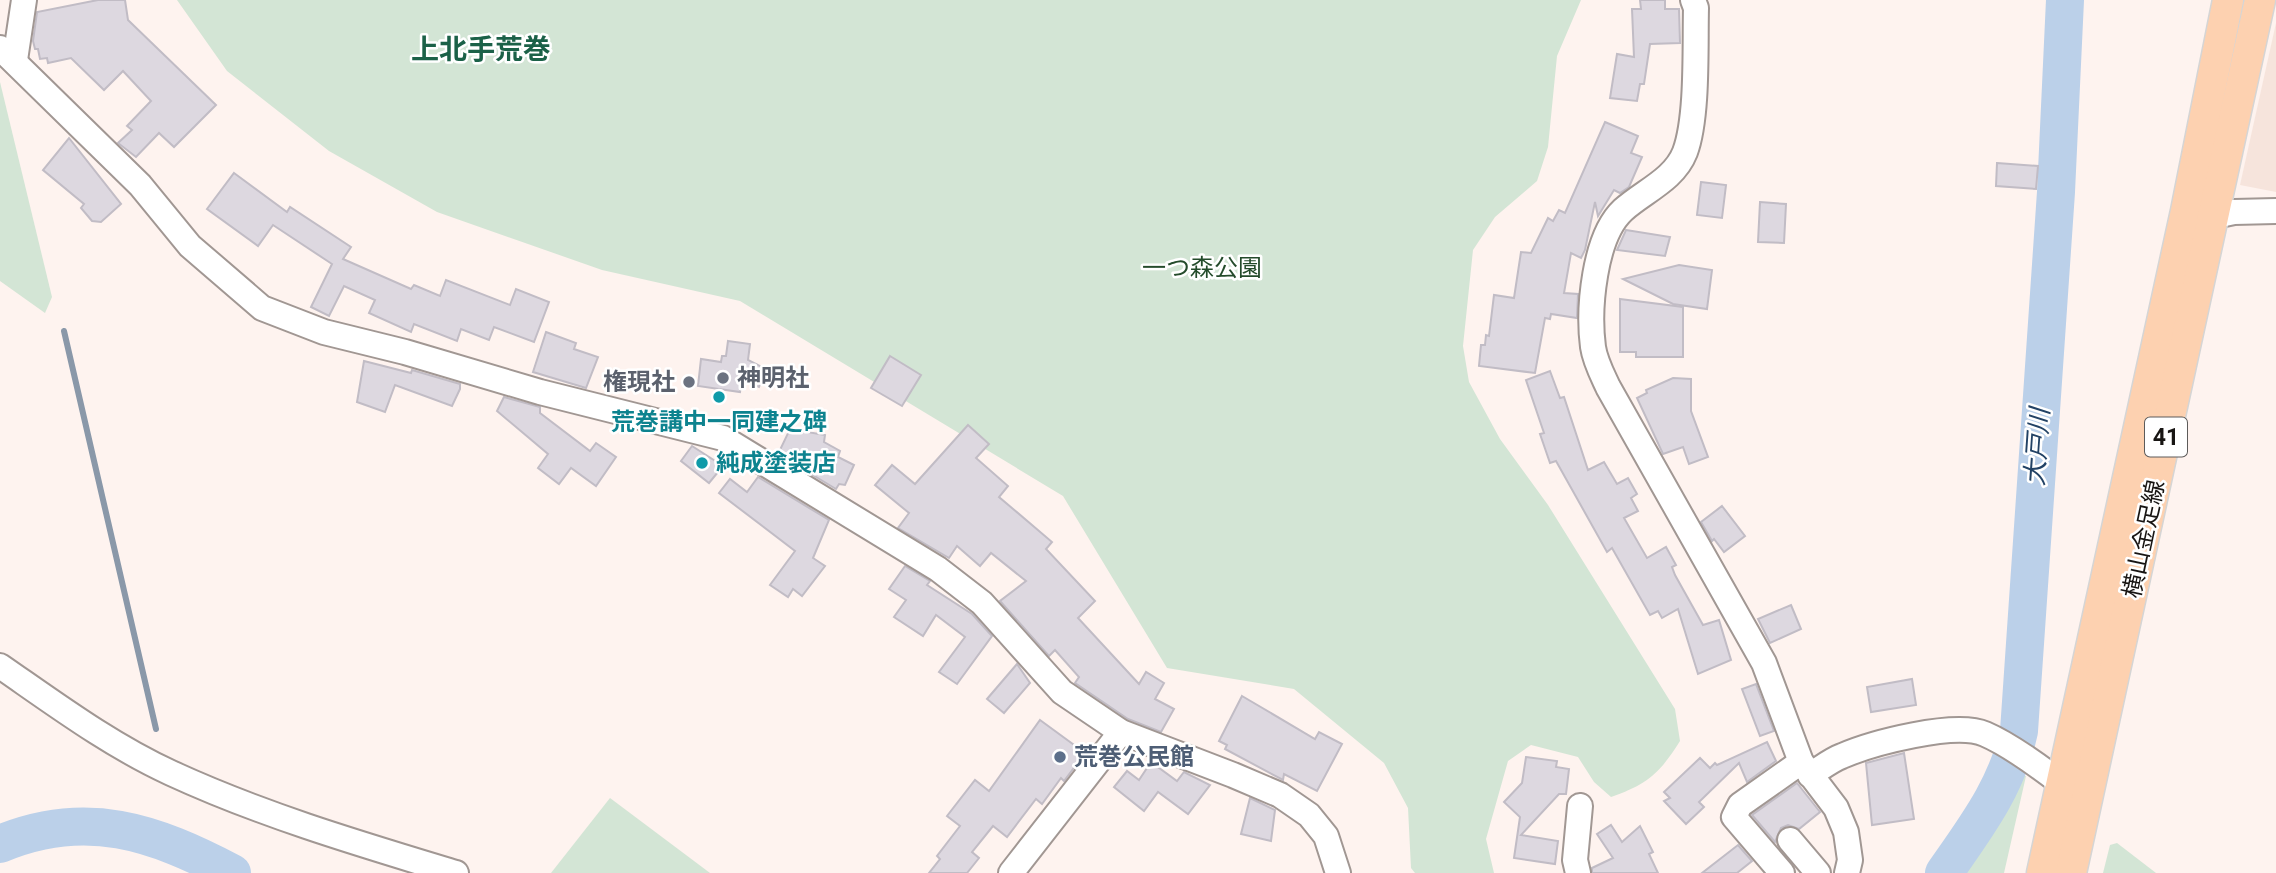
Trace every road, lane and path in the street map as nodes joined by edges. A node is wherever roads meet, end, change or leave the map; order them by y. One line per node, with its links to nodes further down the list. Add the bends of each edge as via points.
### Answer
1 (1693, 0): 10 (street, via 1694,88 1685,151 1676,167 1609,226 1595,283 1593,348 1608,387 1764,663)
2 (2228, 0): 11 (main road, 横山金足線 / 41)
3 (2260, 0): 7 (main road, 横山金足線 / 41)
4 (31, 1): 5 (street)
5 (8, 54): 9 (street, via 140,185 190,246 262,308 324,332 723,438 938,569 982,603 1062,692)
6 (2276, 211): 7 (street)
7 (2215, 216): 12 (main road, 横山金足線 / 41)
8 (0, 666): 15 (street, via 65,711 171,773 351,842)
9 (1121, 733): 16 (street); 17 (street, via 1280,795 1309,815 1326,836)
10 (1805, 768): 11 (street, via 1872,746 1949,730 1984,733); 19 (street, via 1740,806 1734,817); 21 (street, via 1831,799 1846,832)
11 (2062, 784): 12 (street); 22 (main road, 横山金足線 / 41)
12 (2087, 804): 23 (main road, 横山金足線 / 41)
13 (1580, 806): 18 (street)
14 (1790, 841): 20 (street)
15 (456, 873)
16 (1011, 873)
17 (1338, 873)
18 (1578, 873)
19 (1782, 873)
20 (1818, 873)
21 (1847, 873)
22 (2042, 873)
23 (2071, 873)

